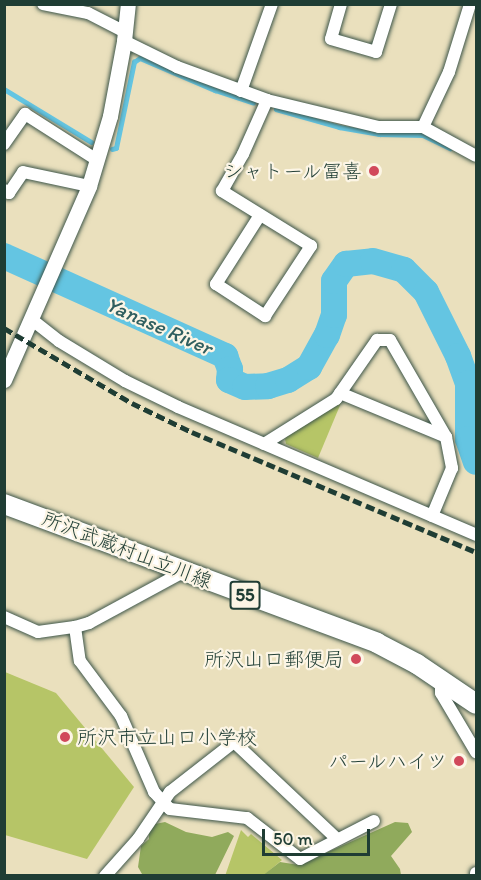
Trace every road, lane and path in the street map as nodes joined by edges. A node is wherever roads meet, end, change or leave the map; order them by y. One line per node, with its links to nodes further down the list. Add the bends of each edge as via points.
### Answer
1 (43, 4): 7 (street, via 88,13)
2 (128, 4): 7 (street)
3 (272, 4): 8 (street)
4 (341, 4): 5 (street, via 331,39 376,52)
5 (391, 4)
6 (470, 4): 10 (street, via 449,72)
7 (125, 37): 8 (street, via 177,67); 13 (street)
8 (241, 92): 9 (street)
9 (267, 100): 10 (street, via 379,127); 16 (street, via 222,191)
10 (423, 127): 12 (street)
11 (4, 144): 13 (street, via 25,114)
12 (477, 156)
13 (97, 160): 14 (street)
14 (88, 186): 15 (street, via 24,172 9,193); 17 (street)
15 (4, 190)
16 (260, 214): 16 (street, via 311,246 265,316 216,284)
17 (31, 319): 18 (street); 21 (street, via 125,381)
18 (4, 380)
19 (340, 393): 20 (street); 20 (street, via 377,340 390,340); 21 (street)
20 (446, 437): 23 (street, via 452,468)
21 (264, 444): 23 (street)
22 (4, 504): 25 (main road, 所沢武蔵村山立川線 / 55)
23 (432, 516): 24 (street)
24 (477, 535)
25 (183, 572): 27 (street); 28 (main road, 所沢武蔵村山立川線 / 55, via 377,643)
26 (4, 617): 27 (street, via 38,632)
27 (75, 627): 31 (street, via 80,661 121,716 154,792)
28 (441, 679): 29 (main road, 所沢武蔵村山立川線 / 55); 30 (street, via 441,693)
29 (477, 704)
30 (477, 752)
31 (163, 803): 33 (street, via 170,809 247,818 300,859); 33 (street, via 170,792 234,742); 34 (street)
32 (374, 821): 33 (street)
33 (337, 839)
34 (105, 876)

